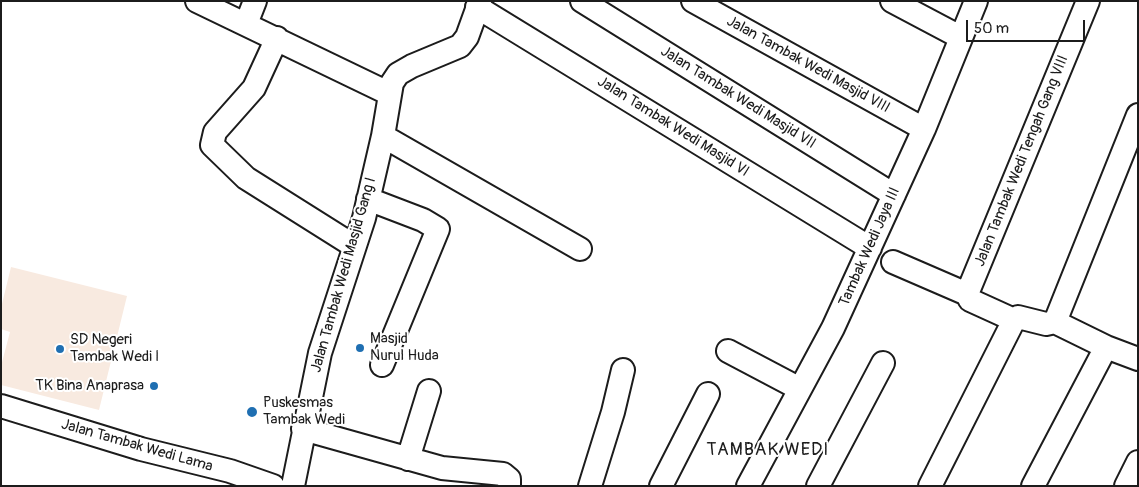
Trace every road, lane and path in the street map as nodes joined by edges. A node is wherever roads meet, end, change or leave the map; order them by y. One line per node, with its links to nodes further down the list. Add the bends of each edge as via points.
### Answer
1 (197, 1): 9 (street)
2 (256, 1): 9 (street)
3 (582, 1): 16 (street, Jalan Tambak Wedi Masjid VII)
4 (693, 1): 14 (street, Jalan Tambak Wedi Masjid VIII)
5 (892, 1): 10 (street)
6 (976, 1): 10 (street, Tambak Wedi Jaya III)
7 (1088, 1): 22 (street, Jalan Tambak Wedi Tengah Gang VIII)
8 (478, 4): 12 (street, Jalan Tambak Wedi Masjid Gang I, via 467,37 460,46 398,74); 19 (street, Jalan Tambak Wedi Masjid VI)
9 (246, 24): 11 (street)
10 (960, 37): 14 (street, Tambak Wedi Jaya III)
11 (277, 38): 12 (street); 18 (street, via 254,88 215,132 212,145 246,178)
12 (390, 94): 15 (street, Jalan Tambak Wedi Masjid Gang I)
13 (1138, 115): 24 (street)
14 (924, 129): 16 (street, Tambak Wedi Jaya III)
15 (383, 136): 17 (street, Jalan Tambak Wedi Masjid Gang I); 20 (street)
16 (894, 195): 19 (street, Tambak Wedi Jaya III)
17 (368, 199): 18 (street, Jalan Tambak Wedi Masjid Gang I); 29 (street, via 438,229)
18 (354, 246): 35 (street, Jalan Tambak Wedi Masjid Gang I, via 320,353)
19 (870, 248): 31 (street, Tambak Wedi Jaya III)
20 (580, 249)
21 (893, 262): 22 (street)
22 (967, 294): 23 (street, via 970,300)
23 (1014, 320): 24 (street, via 1018,317 1046,324); 45 (street)
24 (1055, 322): 25 (street)
25 (1106, 347): 27 (street); 46 (street)
26 (728, 351): 31 (street)
27 (1138, 359)
28 (883, 363): 44 (street)
29 (382, 365)
30 (623, 370): 41 (street, via 614,412)
31 (800, 389): 43 (street, Tambak Wedi Jaya III)
32 (429, 391): 36 (street)
33 (708, 394): 42 (street)
34 (1, 406): 38 (street, Jalan Tambak Wedi Lama)
35 (303, 429): 36 (street); 39 (street, Jalan Tambak Wedi Masjid Gang I)
36 (408, 459): 40 (street, via 442,468 503,474 509,479)
37 (1138, 462): 47 (street)
38 (273, 486)
39 (293, 486)
40 (509, 486)
41 (590, 486)
42 (661, 486)
43 (748, 486)
44 (818, 486)
45 (930, 486)
46 (1033, 486)
47 (1126, 486)

